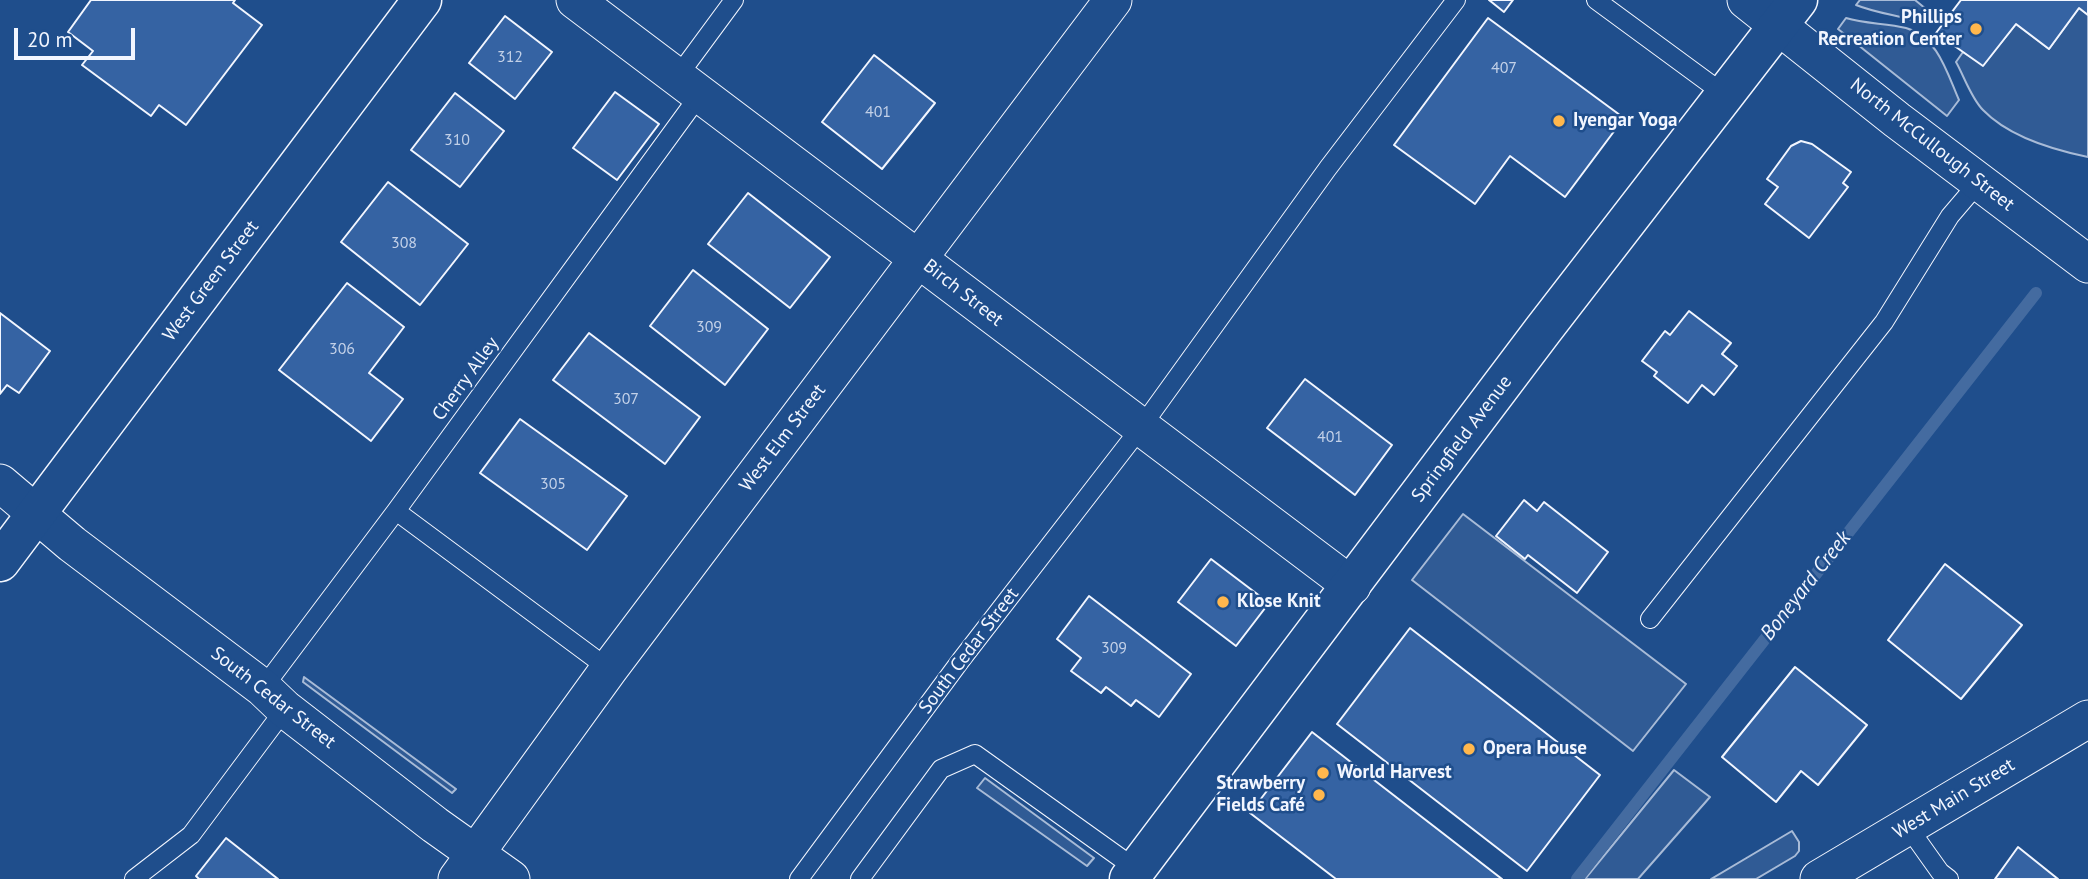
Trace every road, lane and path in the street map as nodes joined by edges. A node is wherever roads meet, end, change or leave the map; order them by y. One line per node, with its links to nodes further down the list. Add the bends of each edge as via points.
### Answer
1 (422, 0): 17 (street, West Green Street)
2 (575, 0): 9 (street, Birch Street)
3 (734, 0): 9 (lane, Cherry Alley)
4 (1113, 0): 12 (street, West Elm Street)
5 (1457, 0): 14 (lane, South Cedar Street, via 1292,216)
6 (1596, 0): 10 (lane)
7 (1745, 0): 8 (street, North McCullough Street)
8 (1788, 13): 10 (street, Springfield Avenue); 11 (street, North McCullough Street)
9 (689, 84): 12 (street, Birch Street); 16 (lane, Cherry Alley)
10 (1724, 94): 19 (street, Springfield Avenue)
11 (1979, 181): 13 (street, North McCullough Street); 20 (lane, via 1950,216 1884,322)
12 (919, 258): 14 (street, Birch Street); 21 (street, West Elm Street)
13 (2088, 264)
14 (1142, 426): 19 (street, Birch Street); 29 (lane, South Cedar Street)
15 (0, 483): 17 (street, South Cedar Street)
16 (396, 511): 21 (lane); 22 (lane, Cherry Alley)
17 (36, 514): 18 (street, West Green Street); 22 (street, South Cedar Street)
18 (0, 562)
19 (1352, 586): 26 (street, Springfield Avenue)
20 (1650, 619)
21 (609, 669): 25 (street, West Elm Street)
22 (274, 698): 25 (street, South Cedar Street); 27 (lane, Cherry Alley, via 191,835)
23 (2088, 719): 24 (street, West Main Street)
24 (1908, 827): 31 (street, West Main Street); 32 (lane)
25 (466, 866): 28 (street, South Cedar Street)
26 (1132, 874): 30 (lane, via 975,754 941,769)
27 (134, 879)
28 (511, 879)
29 (799, 879)
30 (860, 879)
31 (1819, 879)
32 (1949, 879)

